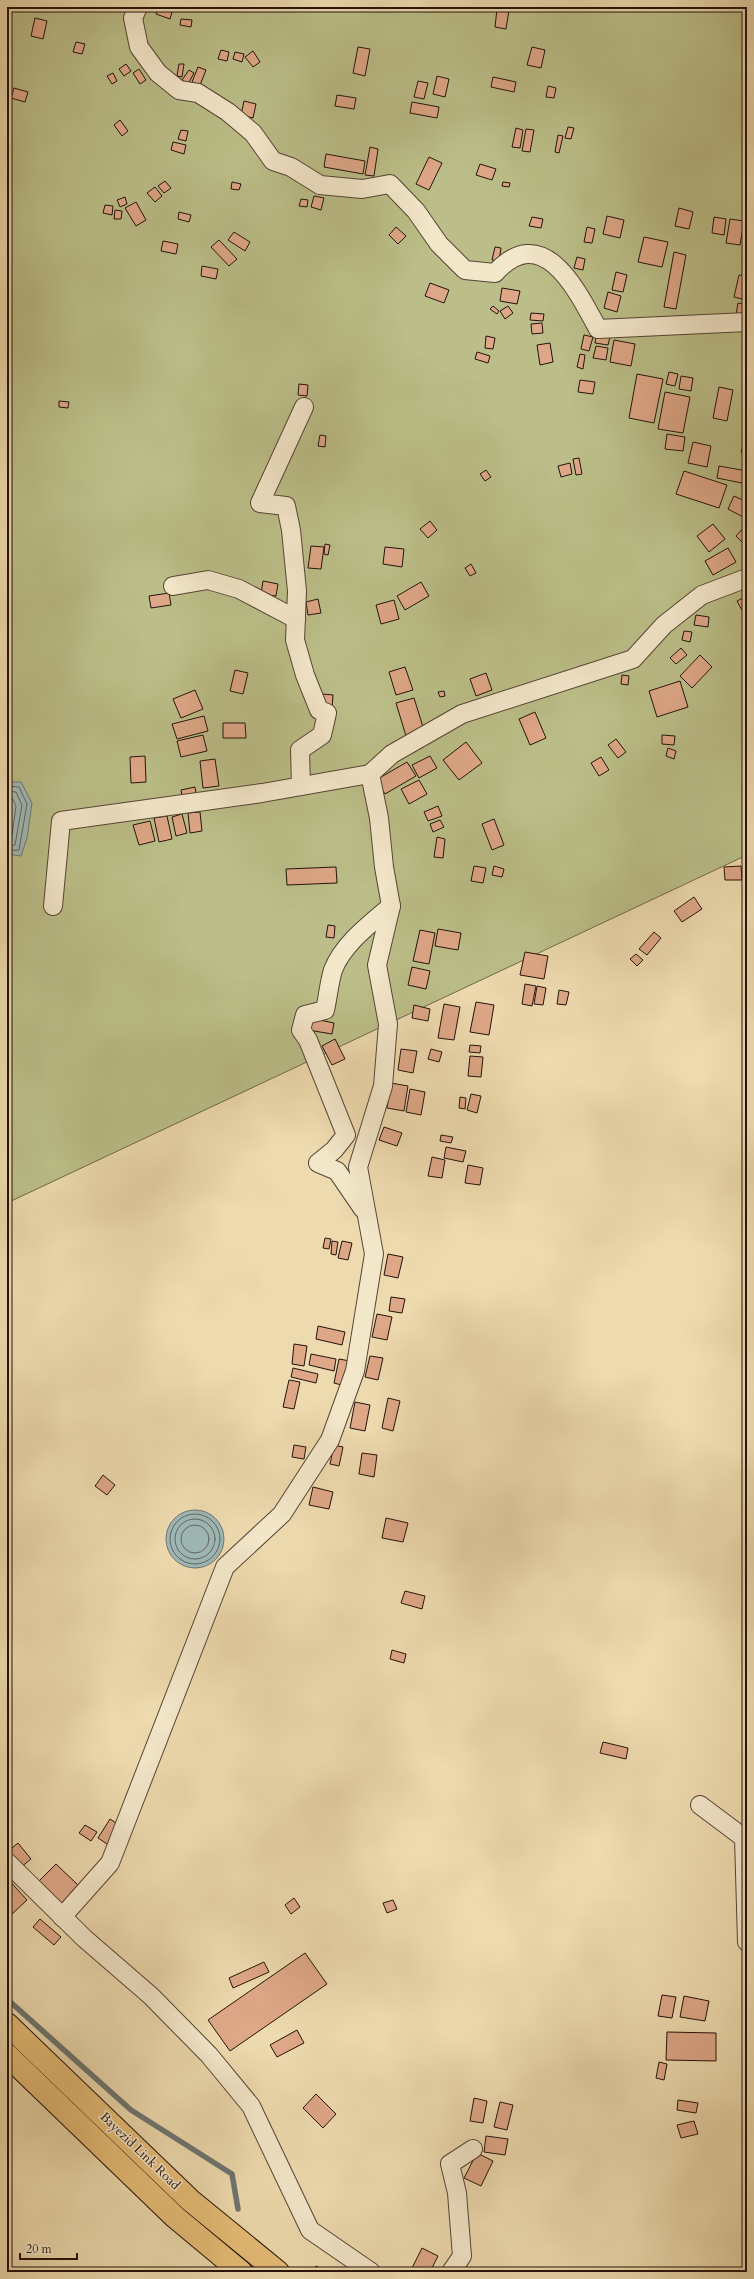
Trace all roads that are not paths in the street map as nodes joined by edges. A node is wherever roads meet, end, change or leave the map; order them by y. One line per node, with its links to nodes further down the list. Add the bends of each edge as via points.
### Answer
1 (138, 7): 2 (street, via 134,18 139,47 164,77 179,90 198,93 228,112 253,133 273,161 291,167 320,185 362,189 390,184 416,210 439,244 465,270 495,273 507,260 526,253 543,256 565,273 598,329)
2 (747, 322)
3 (304, 407): 6 (street, via 260,503 286,506 297,591)
4 (747, 578): 7 (street, via 702,595 664,625 633,659 462,714 392,754)
5 (173, 586): 6 (street, via 208,580 239,589)
6 (296, 619): 8 (street, via 295,640 305,675 319,710 327,713 322,735 300,750)
7 (370, 774): 8 (street); 10 (street)
8 (301, 786): 9 (street, via 61,821)
9 (53, 906)
10 (391, 906): 11 (street, via 378,965 388,1024 383,1086 358,1167); 11 (street, via 359,933 340,957 333,971 325,1010 305,1015 301,1030 308,1040 346,1135 334,1150 318,1163 337,1171)
11 (367, 1214): 14 (street, via 374,1254 355,1371 330,1440 282,1514 225,1567 110,1863)
12 (700, 1805): 15 (street, via 744,1838)
13 (7, 1862): 14 (street)
14 (62, 1917): 21 (street, via 151,1996 209,2055 251,2106 310,2230)
15 (747, 1942)
16 (7, 2024): 20 (main road, Bayezid Link Road, via 190,2200)
17 (7, 2055): 19 (main road, Bayezid Link Road, via 175,2217)
18 (473, 2149): 22 (street, via 450,2164 457,2193 462,2256)
19 (240, 2272)
20 (278, 2272)
21 (370, 2272)
22 (451, 2272)

